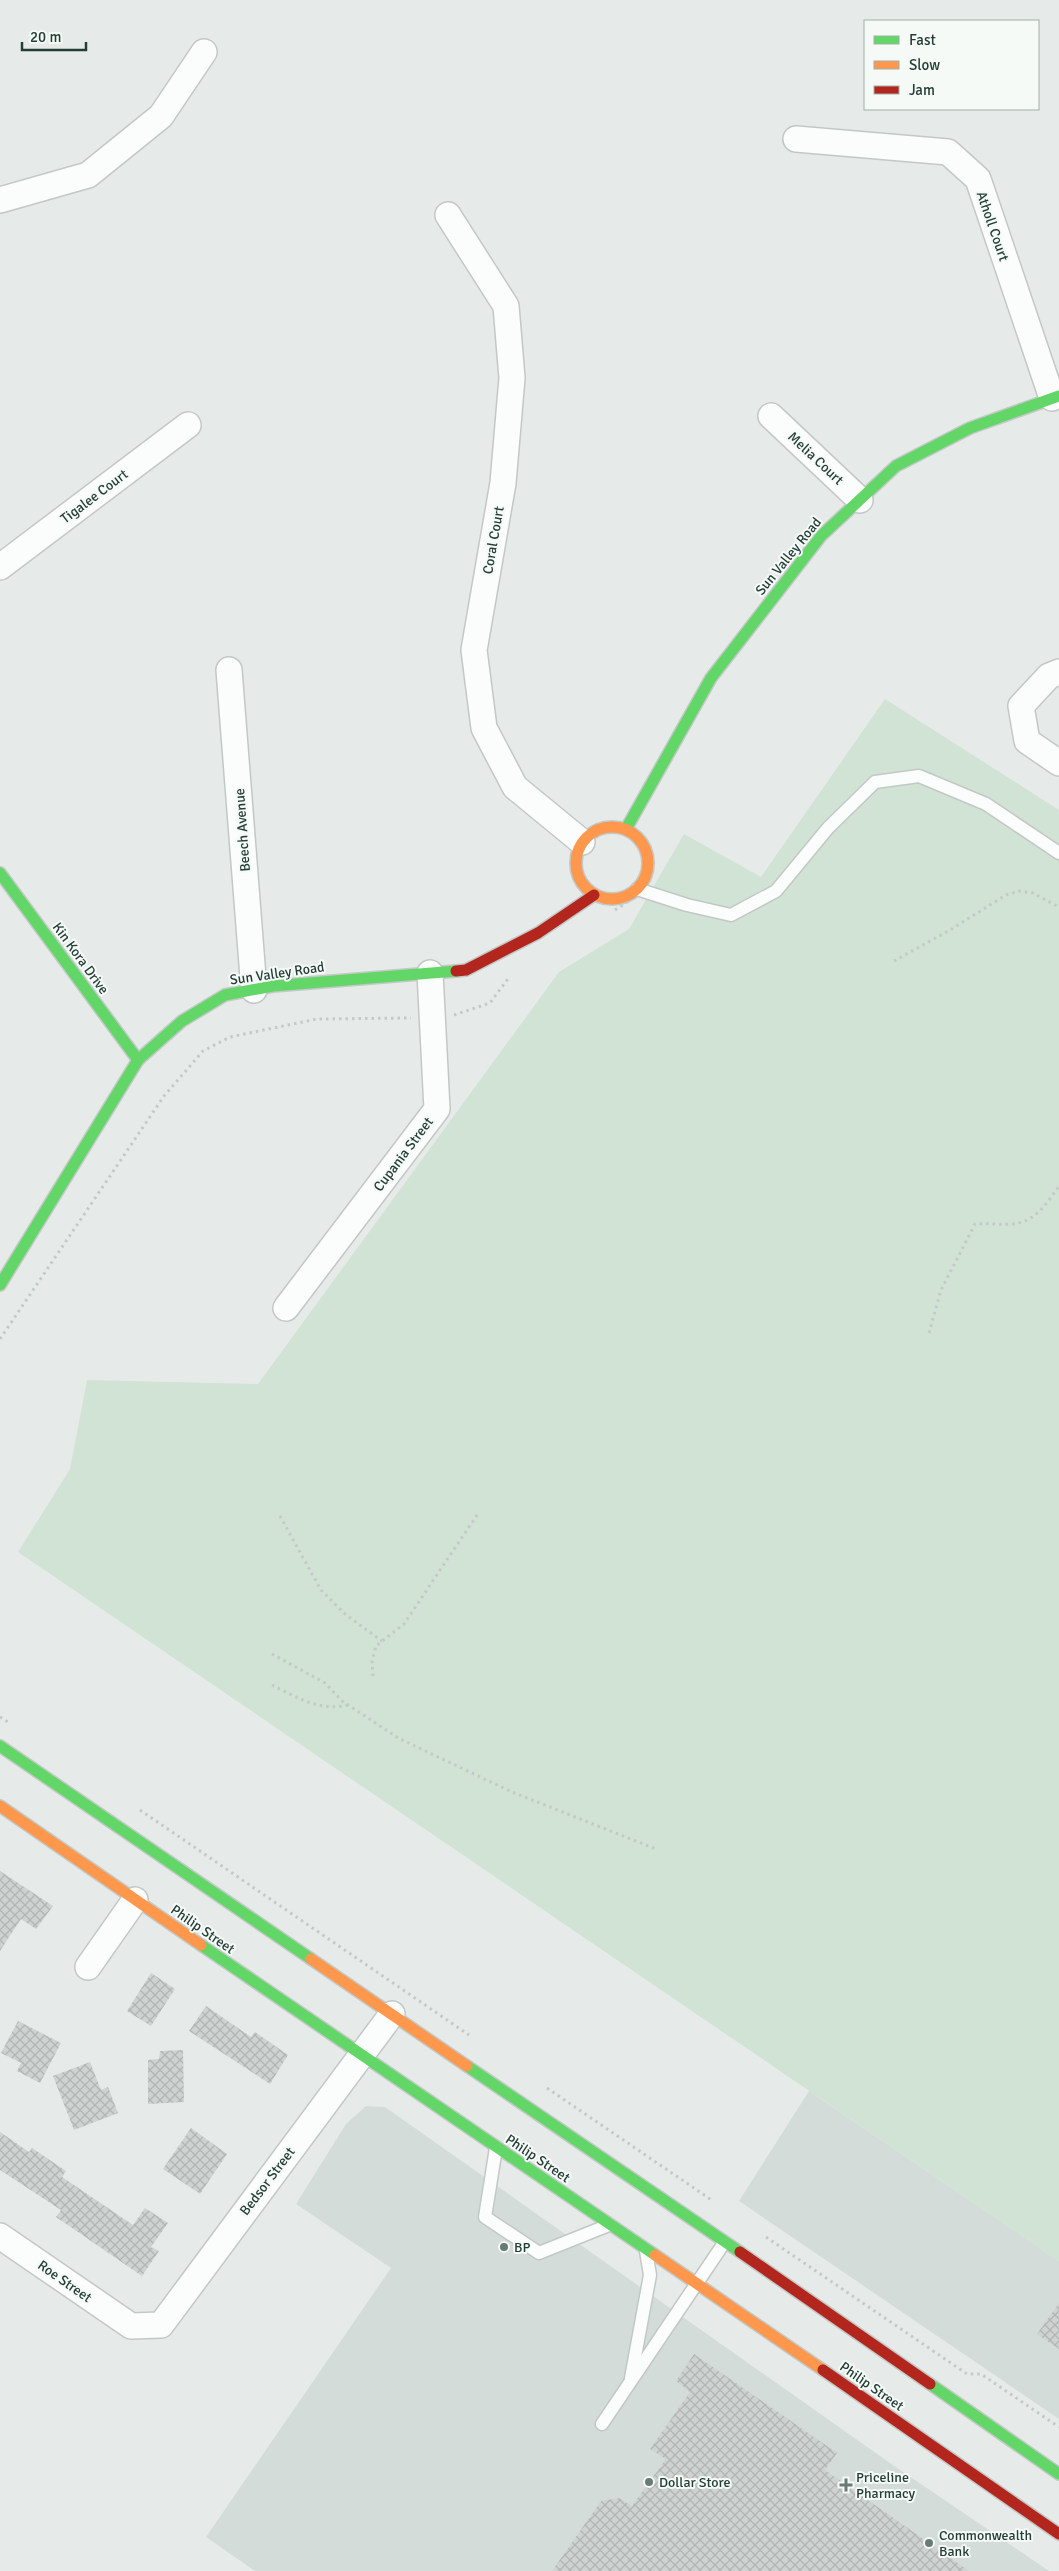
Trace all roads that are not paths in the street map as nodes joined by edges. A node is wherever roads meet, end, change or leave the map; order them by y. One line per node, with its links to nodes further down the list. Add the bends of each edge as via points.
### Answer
1 (204, 52): 3 (street, via 161,116 88,175)
2 (796, 139): 5 (street, Atholl Court, via 948,152 978,179)
3 (0, 200)
4 (448, 215): 14 (street, Coral Court, via 506,306 512,378 503,484 474,650 484,728 515,787)
5 (1055, 397): 8 (main road, Sun Valley Road, via 970,428 896,466)
6 (772, 416): 8 (street, Melia Court)
7 (188, 425): 9 (street, Tigalee Court)
8 (860, 500): 13 (main road, Sun Valley Road, via 821,536 711,678)
9 (0, 567)
10 (229, 670): 20 (street, Beech Avenue)
11 (1059, 672): 12 (street, via 1049,676 1021,706 1027,741)
12 (1059, 763)
13 (626, 829): 14 (main road, via 602,828 590,833); 17 (main road, via 638,837 648,856 646,878)
14 (582, 842): 18 (main road, via 576,856 576,871 583,885)
15 (1059, 853): 17 (lane, via 986,804 919,776 875,782 828,828 776,891 731,915 687,906)
16 (0, 873): 21 (main road, Kin Kora Drive)
17 (637, 889): 18 (main road, via 617,899)
18 (594, 895): 19 (main road, Sun Valley Road, via 538,933 466,970)
19 (430, 973): 20 (main road, Sun Valley Road); 23 (street, Cupania Street, via 437,1109)
20 (254, 990): 21 (main road, Sun Valley Road, via 226,996 182,1021)
21 (138, 1060): 22 (main road, Sun Valley Road)
22 (0, 1285)
23 (286, 1308)
24 (0, 1746): 28 (main road)
25 (0, 1806): 26 (main road, Philip Street)
26 (135, 1900): 27 (street); 29 (main road, Philip Street)
27 (88, 1967)
28 (392, 2014): 29 (street, Bedsor Street); 33 (main road)
29 (362, 2057): 30 (main road, Philip Street); 36 (street, Bedsor Street, via 284,2156 160,2325)
30 (496, 2147): 31 (main road, Philip Street); 31 (lane, via 486,2217 493,2222 539,2253)
31 (609, 2225): 34 (main road, Philip Street)
32 (0, 2236): 36 (street, Roe Street)
33 (724, 2243): 35 (lane); 39 (main road)
34 (645, 2250): 35 (main road, Philip Street); 37 (lane, via 650,2275)
35 (698, 2284): 37 (lane); 40 (main road, Philip Street)
36 (131, 2326)
37 (630, 2383): 38 (lane)
38 (602, 2424)
39 (1059, 2474)
40 (1059, 2534)

